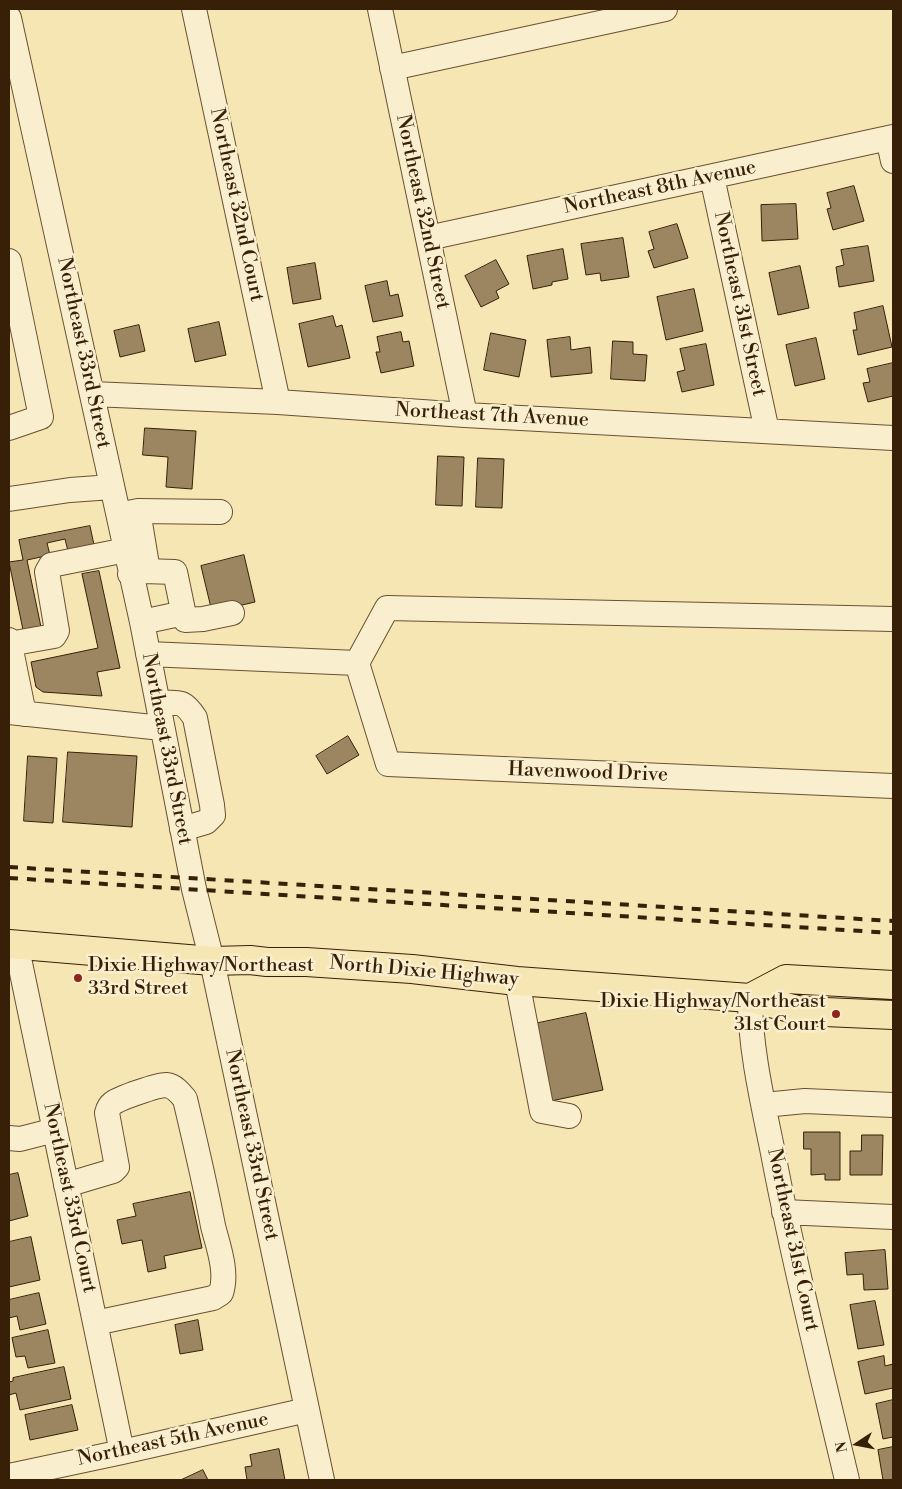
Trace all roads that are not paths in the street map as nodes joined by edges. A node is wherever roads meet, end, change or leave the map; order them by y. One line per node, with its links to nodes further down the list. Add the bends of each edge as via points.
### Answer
1 (194, 9): 11 (street, Northeast 32nd Court)
2 (380, 9): 5 (street, Northeast 32nd Street)
3 (666, 9): 5 (street)
4 (9, 18): 10 (street, Northeast 33rd Street)
5 (392, 68): 8 (street, Northeast 32nd Street)
6 (892, 145): 7 (street, Northeast 8th Avenue)
7 (712, 176): 8 (street, Northeast 8th Avenue); 14 (street, Northeast 31st Street)
8 (428, 238): 12 (street, Northeast 32nd Street)
9 (9, 261): 13 (street, via 40,417)
10 (92, 394): 11 (street, Northeast 7th Avenue); 16 (street, Northeast 33rd Street)
11 (278, 402): 12 (street, Northeast 7th Avenue)
12 (465, 415): 14 (street, Northeast 7th Avenue)
13 (9, 428)
14 (766, 431): 15 (street, Northeast 7th Avenue)
15 (893, 438)
16 (112, 487): 17 (street); 19 (street, Northeast 33rd Street)
17 (9, 499)
18 (220, 512): 19 (street)
19 (128, 513): 20 (street, Northeast 33rd Street); 21 (street)
20 (126, 550): 21 (street, Northeast 33rd Street); 26 (street, via 51,565 47,572 57,631 54,636)
21 (139, 572): 22 (street, via 175,572); 25 (street, Northeast 33rd Street)
22 (184, 613): 23 (street, via 186,620); 25 (street)
23 (232, 613)
24 (893, 619): 28 (street, via 387,608)
25 (142, 622): 27 (street, Northeast 33rd Street)
26 (9, 642): 30 (street)
27 (148, 654): 28 (street); 29 (street, Northeast 33rd Street)
28 (357, 663): 32 (street, Havenwood Drive, via 388,764)
29 (158, 703): 31 (street, Northeast 33rd Street); 33 (street, via 179,703 188,707 195,718 212,805 213,815 206,822)
30 (16, 713): 31 (street)
31 (162, 728): 33 (street, Northeast 33rd Street)
32 (893, 786)
33 (182, 829): 35 (street, Northeast 33rd Street)
34 (12, 944): 35 (main road, North Dixie Highway); 43 (street, Northeast 33rd Court)
35 (212, 961): 36 (main road, North Dixie Highway, via 306,962 412,969); 49 (street, Northeast 33rd Street)
36 (517, 981): 38 (main road, North Dixie Highway); 42 (street, via 542,1111)
37 (893, 985): 38 (main road, via 786,979)
38 (750, 998): 39 (main road, North Dixie Highway, via 802,1011); 40 (street, Northeast 31st Court, via 750,1022)
39 (893, 1015)
40 (764, 1105): 41 (street, via 805,1101); 46 (street, Northeast 31st Court)
41 (893, 1105)
42 (569, 1116)
43 (55, 1130): 44 (street, via 20,1139); 45 (street, Northeast 33rd Court)
44 (9, 1138)
45 (66, 1185): 48 (street, Northeast 33rd Court); 48 (street, via 117,1167 107,1113 114,1102 167,1085 178,1090 185,1099 224,1286 221,1293 213,1298)
46 (784, 1212): 47 (street); 53 (street, Northeast 31st Court)
47 (893, 1217)
48 (95, 1323): 50 (street, Northeast 33rd Court)
49 (307, 1410): 50 (street, Northeast 5th Avenue); 52 (street, Northeast 33rd Street)
50 (122, 1452): 51 (street, Northeast 5th Avenue)
51 (9, 1476)
52 (322, 1480)
53 (847, 1480)

